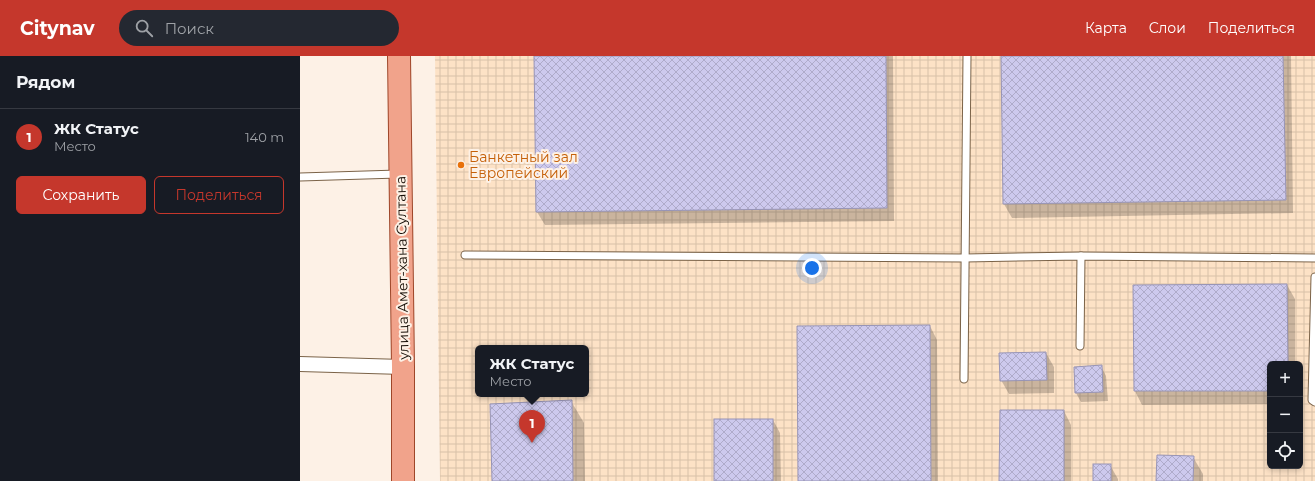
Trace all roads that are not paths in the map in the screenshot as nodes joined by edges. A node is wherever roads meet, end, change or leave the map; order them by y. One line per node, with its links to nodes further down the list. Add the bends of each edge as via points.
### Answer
1 (399, 56): 3 (main road, улица Амет-хана Султана)
2 (967, 56): 7 (lane)
3 (400, 174): 4 (lane); 12 (main road, улица Амет-хана Султана)
4 (300, 177)
5 (465, 255): 7 (lane)
6 (1081, 256): 7 (lane); 8 (lane); 10 (lane)
7 (965, 258): 13 (lane)
8 (1315, 258)
9 (1315, 277): 14 (lane, via 1312,400)
10 (1080, 346)
11 (300, 364): 12 (street)
12 (404, 367): 15 (main road, улица Амет-хана Султана)
13 (964, 379)
14 (1315, 402)
15 (403, 481)

